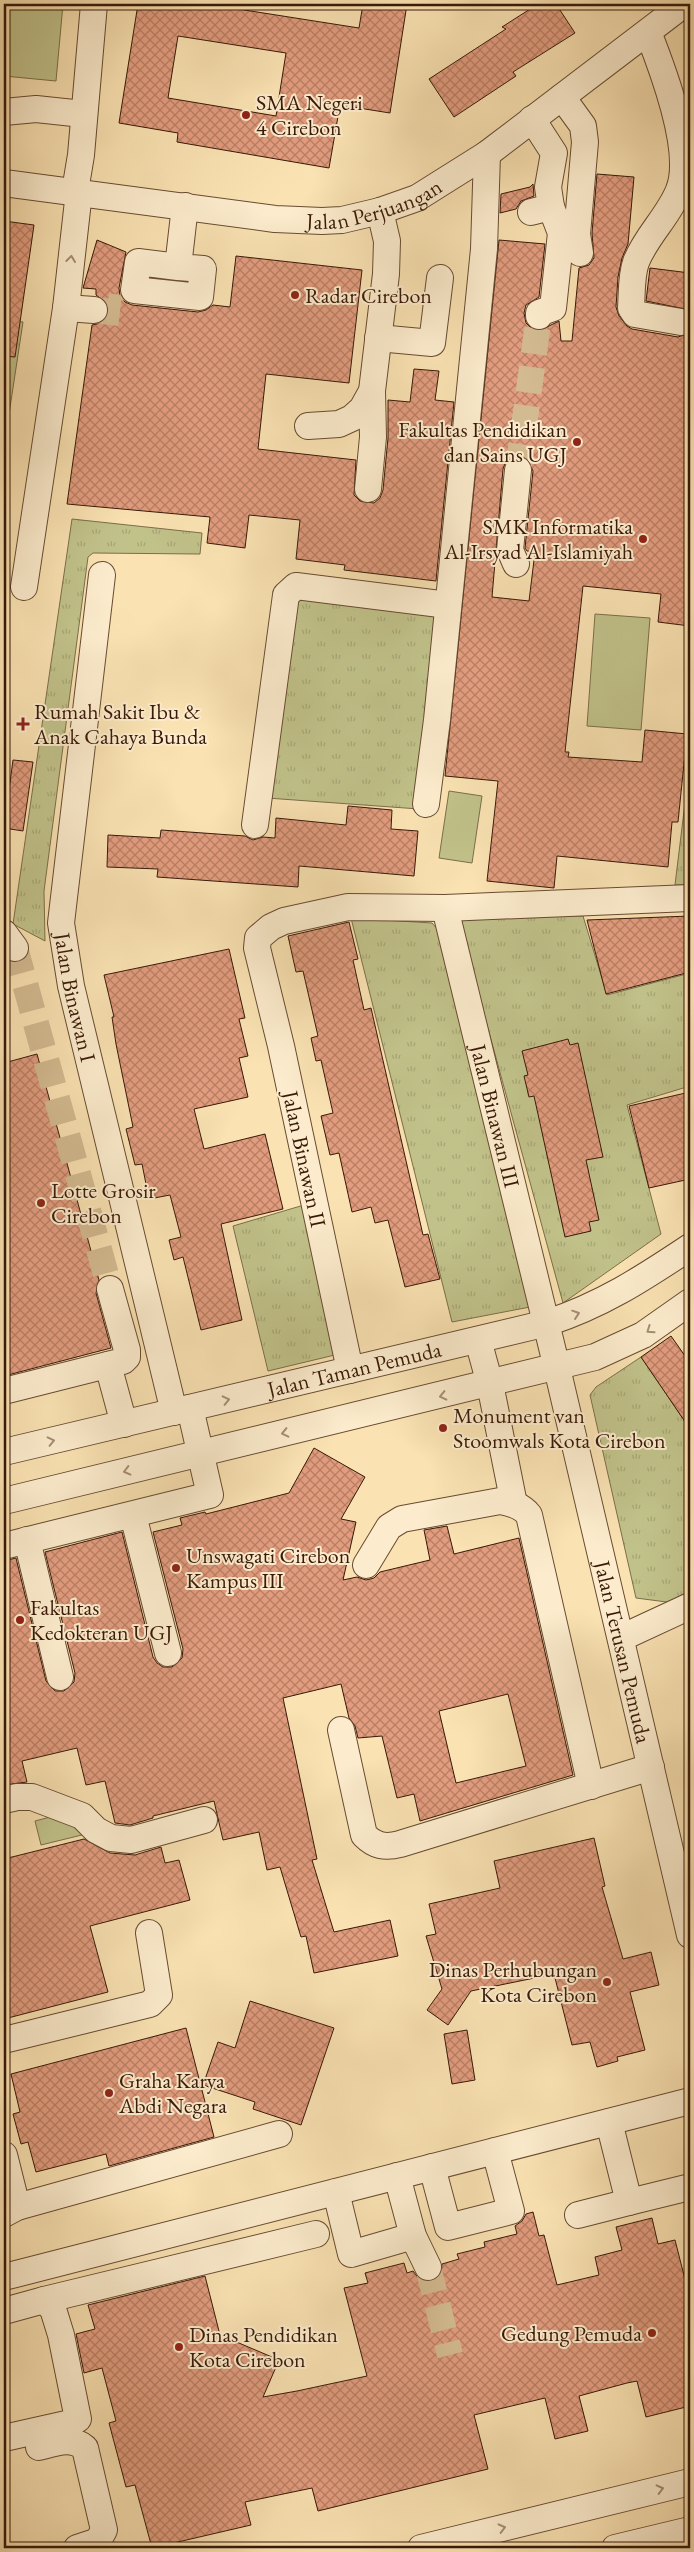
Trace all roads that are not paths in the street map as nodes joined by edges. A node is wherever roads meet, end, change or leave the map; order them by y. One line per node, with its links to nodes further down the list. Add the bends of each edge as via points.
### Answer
1 (94, 4): 6 (street)
2 (686, 6): 3 (street, Jalan Perjuangan)
3 (648, 32): 4 (street, Jalan Perjuangan); 19 (street, via 665,74 684,154 684,168 679,191 636,263 631,308 635,314)
4 (562, 97): 7 (street, Jalan Perjuangan); 13 (street, via 583,126 585,142 577,234)
5 (4, 112): 6 (street, via 36,109)
6 (83, 114): 10 (street)
7 (532, 120): 8 (street, Jalan Perjuangan); 18 (street, via 554,153 541,209 561,233 553,308)
8 (487, 154): 12 (street, Jalan Perjuangan, via 417,198); 28 (street, via 484,249)
9 (4, 184): 10 (street, Jalan Perjuangan)
10 (77, 191): 11 (street, Jalan Perjuangan); 16 (street, one-way to 10)
11 (185, 206): 12 (street, Jalan Perjuangan, via 322,222); 14 (street)
12 (380, 211): 20 (street, via 387,241)
13 (580, 253)
14 (178, 267): 14 (street, via 203,270 200,298 128,292 138,262)
15 (440, 278): 20 (street, via 432,343)
16 (66, 308): 17 (street); 27 (street)
17 (94, 310)
18 (538, 316)
19 (681, 322)
20 (378, 338): 21 (street)
21 (372, 391): 22 (street, via 362,409 352,418 339,424); 24 (street, via 373,437)
22 (308, 426)
23 (518, 470): 25 (street, via 510,550)
24 (368, 489)
25 (516, 564)
26 (102, 575): 43 (street, Jalan Binawan I, via 61,923 71,986)
27 (24, 587)
28 (448, 605): 29 (street); 30 (street, via 296,586 290,589 286,595)
29 (426, 804)
30 (255, 825)
31 (690, 898): 32 (street)
32 (445, 908): 36 (street, Jalan Binawan III); 40 (street, Jalan Binawan II, via 348,907 284,921 258,938 257,948)
33 (690, 1247): 36 (street, Jalan Taman Pemuda, one-way to 33, via 585,1310 637,1283)
34 (110, 1288): 38 (street, via 127,1357)
35 (690, 1302): 39 (street, Jalan Taman Pemuda, one-way to 39, via 643,1335 595,1358)
36 (546, 1324): 37 (street, Jalan Taman Pemuda); 39 (street, Jalan Binawan III)
37 (478, 1340): 40 (street, Jalan Taman Pemuda); 41 (street)
38 (99, 1367): 42 (street); 44 (street)
39 (557, 1368): 41 (street, Jalan Taman Pemuda); 53 (street, Jalan Terusan Pemuda)
40 (350, 1370): 43 (street, Jalan Taman Pemuda, one-way to 40)
41 (490, 1384): 46 (street, Jalan Taman Pemuda, one-way to 46); 48 (street)
42 (4, 1391)
43 (182, 1410): 44 (street, Jalan Taman Pemuda); 46 (street, Jalan Binawan I)
44 (115, 1426): 45 (street, Jalan Taman Pemuda, one-way to 44)
45 (4, 1452)
46 (200, 1454): 47 (street, Jalan Taman Pemuda, one-way to 47); 49 (street, Jalan Binawan I, via 210,1495)
47 (4, 1501)
48 (514, 1504): 51 (street, via 500,1502 402,1519 388,1527); 58 (street, via 529,1515)
49 (133, 1514): 50 (street); 54 (street)
50 (15, 1543): 55 (street)
51 (366, 1565)
52 (690, 1606): 53 (street)
53 (621, 1638): 57 (street, Jalan Terusan Pemuda)
54 (168, 1652)
55 (60, 1677)
56 (341, 1730): 58 (street, via 364,1835 380,1846 400,1844)
57 (651, 1767): 58 (street); 61 (street, Jalan Terusan Pemuda)
58 (591, 1786)
59 (4, 1800): 60 (street, via 17,1796 32,1797 82,1816 96,1830 111,1838 130,1840)
60 (204, 1820)
61 (684, 1873): 63 (street, Jalan Terusan Pemuda)
62 (149, 1933): 64 (street, via 159,1995 156,2000)
63 (690, 1935)
64 (4, 2040)
65 (690, 2101): 66 (street)
66 (609, 2122): 68 (street); 75 (street)
67 (278, 2134): 76 (street)
68 (495, 2151): 70 (street); 70 (street, via 511,2211 448,2227)
69 (4, 2156): 76 (street)
70 (432, 2167): 71 (street)
71 (397, 2176): 73 (street); 78 (street)
72 (690, 2187): 75 (street)
73 (336, 2192): 74 (street); 78 (street, via 351,2254)
74 (307, 2199): 80 (street); 81 (street, via 317,2241)
75 (629, 2202): 77 (street)
76 (10, 2210)
77 (578, 2215)
78 (413, 2236): 79 (street)
79 (428, 2267)
80 (4, 2276)
81 (44, 2300): 82 (street); 83 (street, via 53,2309 62,2335 78,2418 71,2423)
82 (4, 2311)
83 (4, 2438)
84 (4, 2455): 87 (street, via 66,2441 78,2442 85,2448 104,2530 98,2541)
85 (690, 2482): 88 (street, one-way to 85)
86 (690, 2530): 89 (street)
87 (77, 2548)
88 (421, 2548)
89 (615, 2548)

